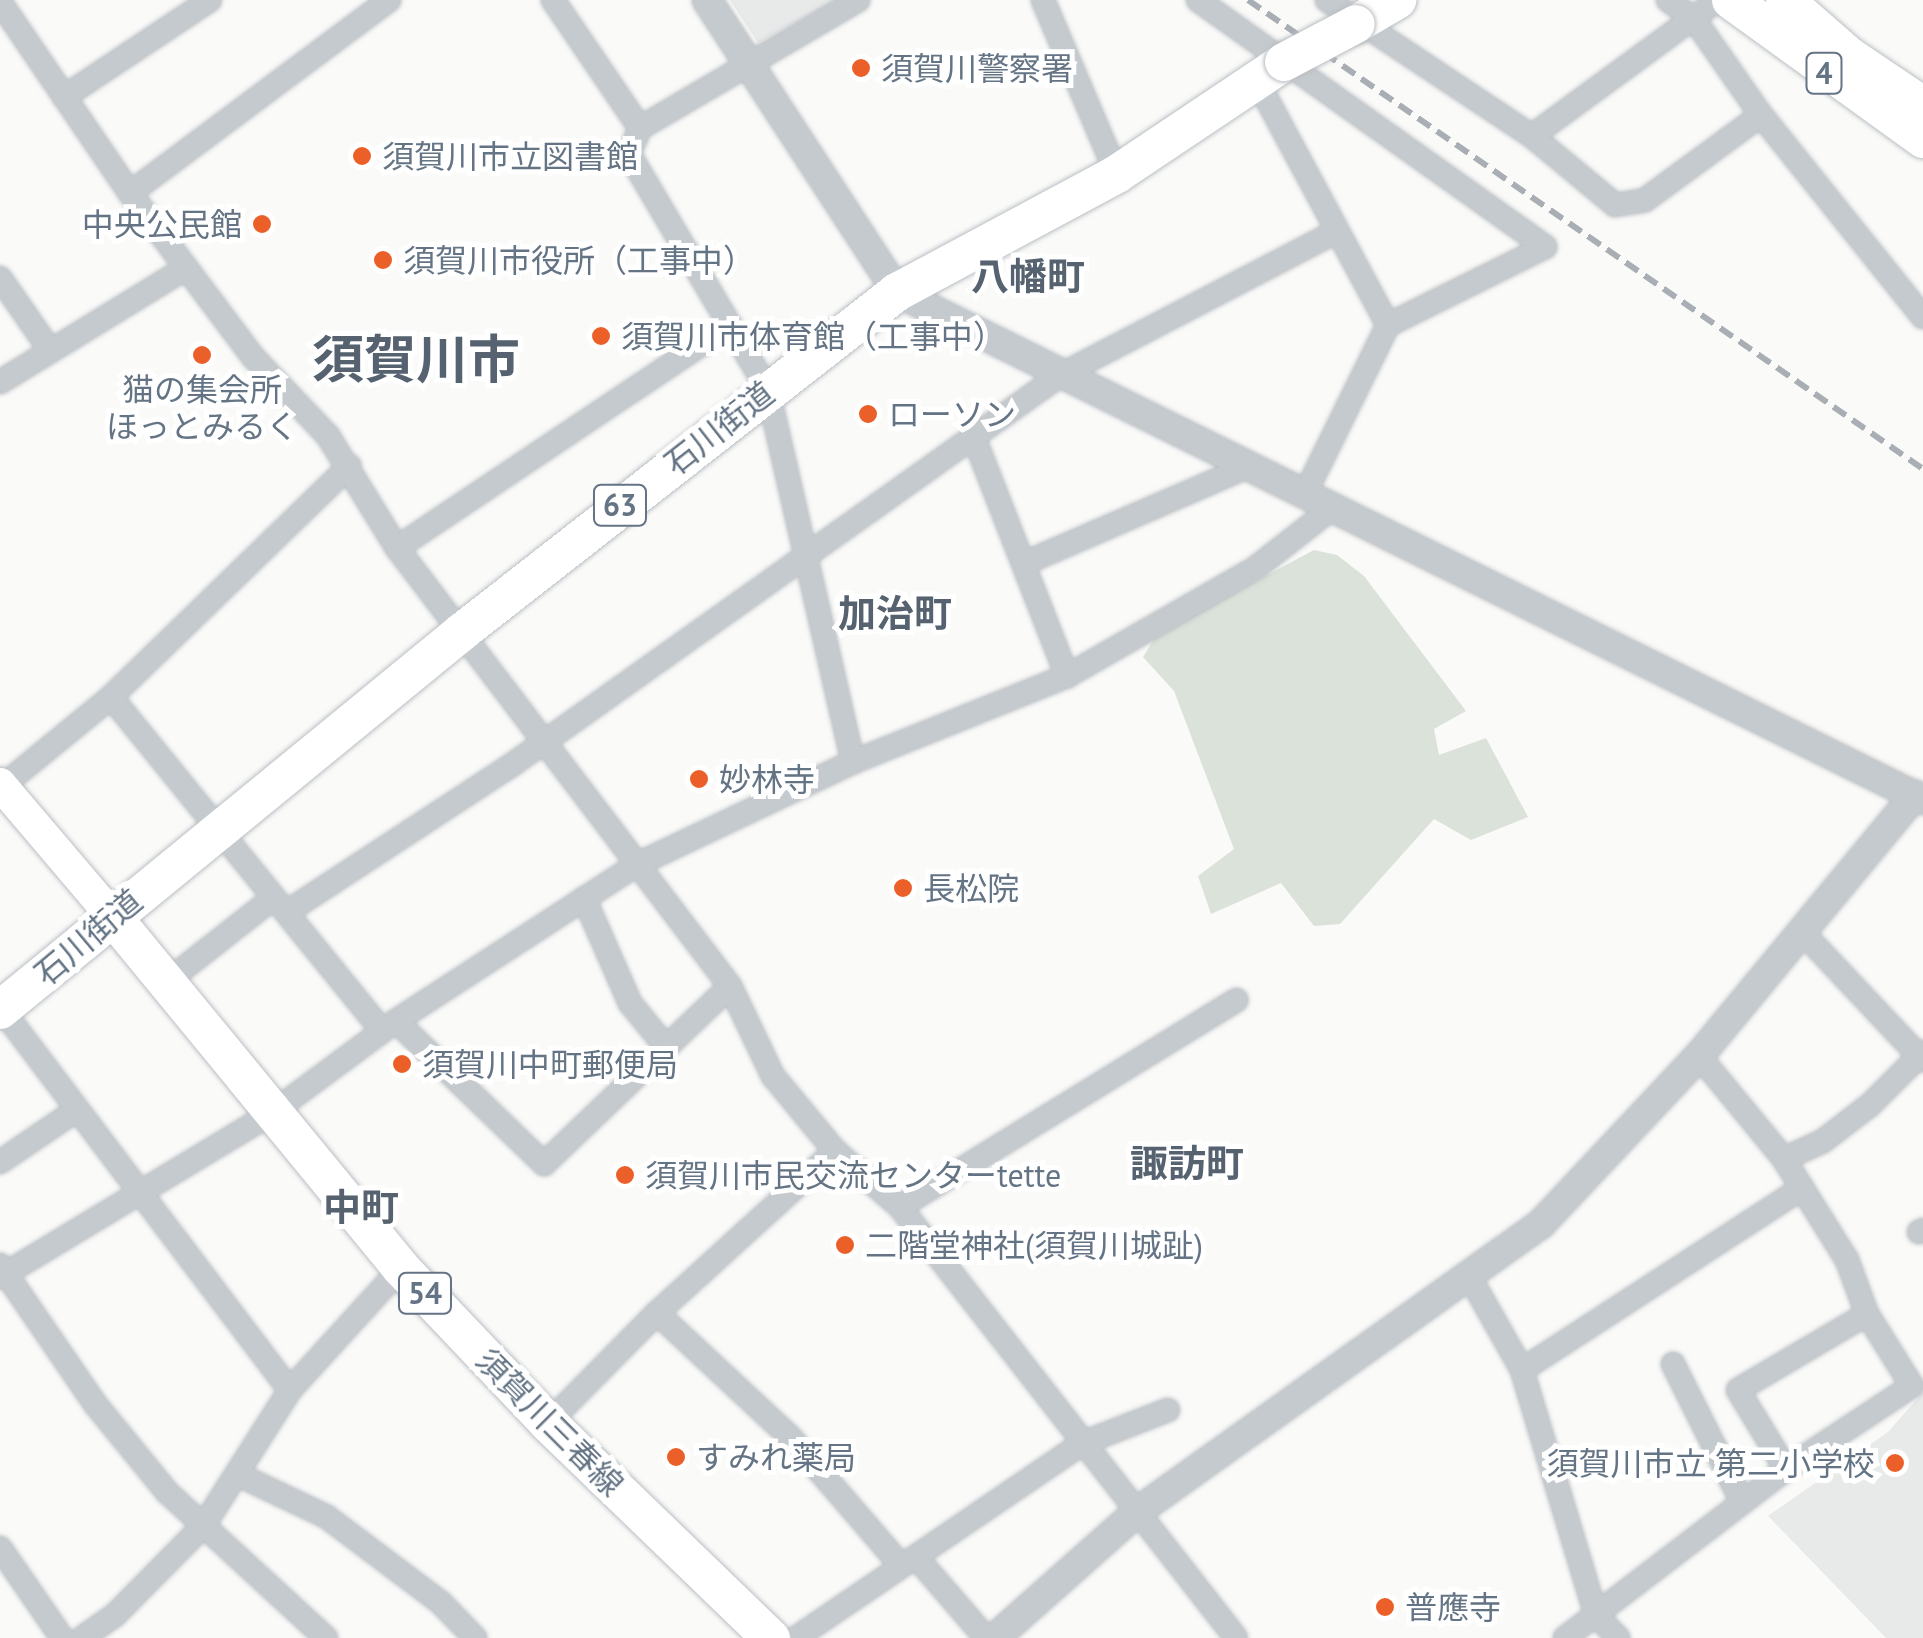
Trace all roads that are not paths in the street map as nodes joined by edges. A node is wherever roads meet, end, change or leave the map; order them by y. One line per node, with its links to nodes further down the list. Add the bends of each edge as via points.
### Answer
1 (210, 0): 19 (street)
2 (389, 0): 26 (street)
3 (553, 0): 22 (street)
4 (707, 0): 17 (street)
5 (858, 0): 17 (street)
6 (1043, 0): 25 (street)
7 (1198, 0): 18 (street)
8 (1327, 0): 16 (street)
9 (1398, 0): 16 (main road, 石川街道 / 63)
10 (1668, 0): 15 (street)
11 (1718, 0): 15 (street)
12 (1731, 0): 24 (main road, 4)
13 (1785, 0): 20 (main road, 4, via 1849,56)
14 (0, 2): 19 (street)
15 (1694, 19): 21 (street); 23 (street)
16 (1356, 24): 18 (main road, 石川街道 / 63, bridge); 23 (street)
17 (747, 65): 22 (street); 30 (street)
18 (1270, 71): 25 (main road, 石川街道 / 63); 27 (street); 33 (street, via 1545,247)
19 (64, 97): 26 (street)
20 (1923, 106)
21 (1761, 115): 23 (street, via 1645,200 1615,205); 31 (street)
22 (640, 128): 32 (street, via 631,163)
23 (1532, 136)
24 (1923, 139)
25 (1117, 174): 30 (main road, 石川街道 / 63)
26 (130, 193): 28 (street)
27 (1336, 232): 33 (street); 35 (street)
28 (186, 268): 34 (street); 39 (street)
29 (0, 278): 34 (street)
30 (897, 292): 35 (street); 37 (main road, 石川街道 / 63)
31 (1922, 313)
32 (730, 325): 37 (street); 43 (street)
33 (1388, 325): 41 (street)
34 (50, 350): 36 (street)
35 (1059, 376): 38 (street); 40 (street)
36 (0, 382)
37 (768, 390): 44 (street); 46 (main road, 石川街道 / 63)
38 (972, 434): 44 (street); 45 (street)
39 (349, 466): 43 (street); 48 (street)
40 (1247, 467): 41 (street); 45 (street)
41 (1304, 496): 42 (street)
42 (1331, 510): 47 (street, via 1257,567); 52 (street)
43 (397, 548): 46 (street)
44 (809, 558): 49 (street); 50 (street)
45 (1026, 564): 47 (street)
46 (462, 630): 49 (street); 53 (main road, 石川街道 / 63)
47 (1067, 676): 50 (street)
48 (111, 697): 51 (street); 53 (street)
49 (545, 741): 54 (street); 56 (street)
50 (852, 762): 54 (street)
51 (1, 786): 57 (main road)
52 (1920, 793): 58 (street)
53 (218, 830): 56 (street); 57 (main road, 石川街道 / 63)
54 (638, 864): 55 (street); 60 (street)
55 (584, 898): 63 (street); 64 (street, via 630,1003)
56 (280, 905): 59 (street); 63 (street)
57 (112, 916): 59 (main road, 須賀川三春線 / 54); 62 (main road, 石川街道 / 63)
58 (1805, 935): 65 (street); 66 (street)
59 (165, 982): 68 (main road, 須賀川三春線 / 54)
60 (730, 986): 64 (street); 69 (street, via 773,1076)
61 (1236, 1000): 74 (street)
62 (0, 1009): 67 (street)
63 (389, 1026): 64 (street, via 544,1164); 68 (street)
64 (666, 1047)
65 (1700, 1056): 70 (street); 77 (street, via 1540,1224)
66 (1922, 1056): 70 (street, via 1838,1129)
67 (75, 1111): 71 (street); 73 (street)
68 (273, 1112): 73 (street); 75 (main road, 須賀川三春線 / 54)
69 (835, 1151): 74 (street); 78 (street)
70 (1784, 1160): 72 (street)
71 (0, 1162)
72 (1802, 1188): 79 (street, via 1847,1260); 81 (street)
73 (142, 1194): 76 (street); 83 (street)
74 (900, 1207): 86 (street)
75 (401, 1268): 83 (street); 85 (main road, 須賀川三春線 / 54)
76 (2, 1272): 91 (street, via 96,1405 167,1492)
77 (1468, 1274): 81 (street); 90 (street)
78 (657, 1313): 85 (street); 93 (street)
79 (1867, 1314): 82 (street); 87 (street, via 1738,1390)
80 (1674, 1364): 89 (street)
81 (1522, 1370): 94 (street)
82 (1918, 1383): 87 (street)
83 (290, 1390): 88 (street)
84 (1168, 1410): 86 (street)
85 (548, 1424): 95 (main road, 須賀川三春線 / 54)
86 (1082, 1443): 90 (street); 93 (street)
87 (1786, 1468): 89 (street)
88 (238, 1475): 91 (street); 99 (street, via 326,1517 441,1603)
89 (1742, 1502): 94 (street)
90 (1137, 1512): 101 (street); 102 (street)
91 (204, 1525): 97 (street, via 116,1615); 98 (street)
92 (0, 1548): 96 (street)
93 (908, 1560): 95 (street); 100 (street)
94 (1596, 1615): 103 (street); 104 (street)
95 (770, 1636)
96 (62, 1638)
97 (82, 1638)
98 (326, 1638)
99 (475, 1638)
100 (986, 1638)
101 (995, 1638)
102 (1236, 1638)
103 (1565, 1638)
104 (1618, 1638)

